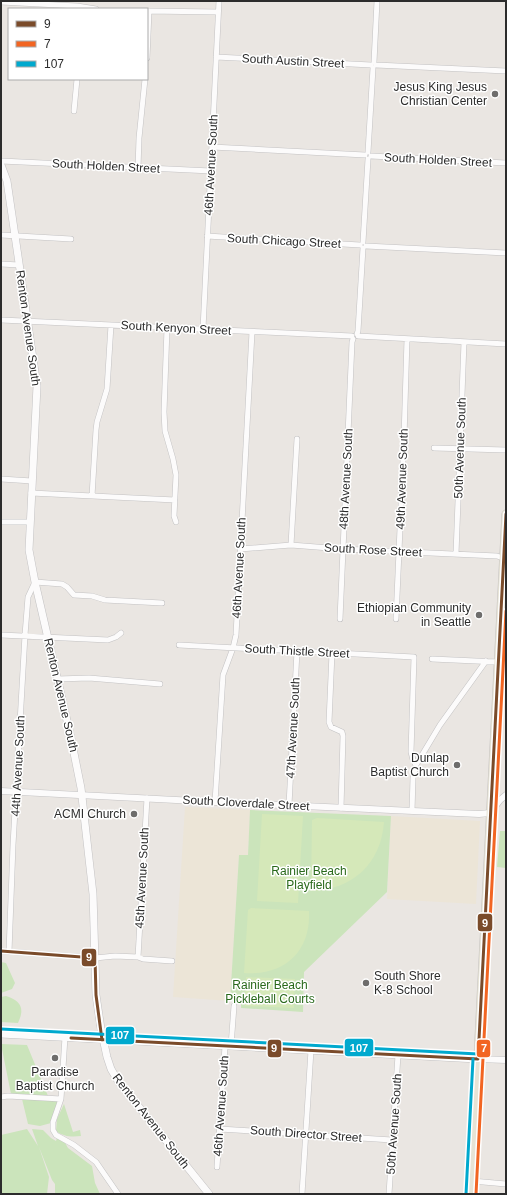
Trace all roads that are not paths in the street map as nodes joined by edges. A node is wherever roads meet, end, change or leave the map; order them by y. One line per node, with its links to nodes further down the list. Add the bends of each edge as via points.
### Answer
1 (219, 1): 6 (street, 46th Avenue South)
2 (377, 1): 8 (street, 48th Avenue South)
3 (1, 2): 4 (street)
4 (83, 8)
5 (148, 11): 6 (street)
6 (218, 12): 7 (street, 46th Avenue South)
7 (216, 57): 8 (street, South Austin Street); 13 (street, 46th Avenue South)
8 (374, 65): 9 (street, South Austin Street); 14 (street, 48th Avenue South)
9 (506, 71)
10 (77, 80): 12 (street)
11 (145, 80): 18 (street)
12 (74, 110)
13 (212, 147): 14 (street, South Holden Street); 19 (street, 46th Avenue South)
14 (368, 156): 16 (street, South Holden Street); 24 (street, 48th Avenue South)
15 (1, 161): 18 (street, South Holden Street)
16 (506, 163)
17 (1, 165): 21 (main road, Renton Avenue South, via 7,181)
18 (138, 168): 19 (street, South Holden Street)
19 (211, 171): 22 (street, 46th Avenue South)
20 (1, 235): 21 (street)
21 (15, 236): 23 (street); 27 (main road, Renton Avenue South)
22 (207, 236): 24 (street, South Chicago Street); 32 (street, 46th Avenue South)
23 (71, 239)
24 (363, 245): 25 (street, South Chicago Street); 34 (street, 48th Avenue South, via 358,331)
25 (506, 253)
26 (1, 264): 27 (street)
27 (19, 265): 29 (main road, Renton Avenue South)
28 (1, 320): 29 (street, South Kenyon Street)
29 (28, 322): 30 (street, South Kenyon Street); 43 (main road, Renton Avenue South, via 37,386)
30 (112, 325): 31 (street, South Kenyon Street); 45 (street, via 107,389 96,430)
31 (167, 328): 32 (street, South Kenyon Street); 46 (street, via 164,418 175,468)
32 (203, 329): 33 (street, South Kenyon Street)
33 (252, 332): 34 (street, South Kenyon Street); 52 (street, 46th Avenue South)
34 (355, 336): 35 (street, South Kenyon Street); 53 (street, 48th Avenue South, via 352,342)
35 (407, 339): 36 (street, South Kenyon Street); 54 (street, 49th Avenue South)
36 (464, 342): 37 (street, South Kenyon Street); 40 (street, 50th Avenue South)
37 (506, 344)
38 (297, 439): 51 (street)
39 (434, 448): 40 (street)
40 (460, 449): 41 (street); 55 (street, 50th Avenue South)
41 (506, 450)
42 (1, 479): 43 (street)
43 (32, 481): 44 (main road, Renton Avenue South)
44 (31, 493): 45 (street); 49 (main road, Renton Avenue South)
45 (92, 496): 46 (street)
46 (175, 500): 50 (street)
47 (506, 514): 56 (main road)
48 (1, 522): 49 (street)
49 (30, 522): 57 (main road, Renton Avenue South, via 29,550)
50 (176, 522)
51 (291, 545): 52 (street, South Rose Street); 53 (street, South Rose Street)
52 (240, 549): 66 (street, 46th Avenue South, via 236,635)
53 (342, 549): 54 (street, South Rose Street); 59 (street, 48th Avenue South)
54 (400, 552): 55 (street, South Rose Street); 60 (street, 49th Avenue South)
55 (456, 554): 56 (street, South Rose Street, via 497,556)
56 (505, 559): 71 (main road)
57 (35, 582): 58 (street, via 62,584 74,595 105,600); 63 (street, 44th Avenue South, via 28,597); 64 (main road, Renton Avenue South)
58 (162, 603)
59 (340, 619)
60 (396, 619)
61 (121, 634): 64 (street, via 108,640)
62 (1, 635): 63 (street)
63 (25, 635): 64 (street); 76 (street, 44th Avenue South)
64 (48, 636): 72 (main road, Renton Avenue South)
65 (179, 645): 66 (street, South Thistle Street)
66 (233, 648): 67 (street, South Thistle Street); 80 (street, 46th Avenue South, via 223,675)
67 (297, 651): 68 (street, South Thistle Street); 81 (street, 47th Avenue South)
68 (332, 653): 74 (street, South Thistle Street, via 414,657 410,752); 82 (street, via 330,722 331,727 342,732 343,736)
69 (432, 659): 70 (street)
70 (486, 661): 71 (street); 74 (street, via 440,725)
71 (498, 662): 84 (main road)
72 (58, 679): 73 (street, via 88,678); 77 (main road, Renton Avenue South)
73 (160, 684)
74 (416, 765): 83 (street)
75 (1, 791): 76 (street, South Cloverdale Street)
76 (17, 791): 77 (street, South Cloverdale Street); 86 (street, 44th Avenue South)
77 (82, 795): 79 (street, South Cloverdale Street); 88 (main road, Renton Avenue South, via 93,894)
78 (506, 795): 84 (street)
79 (147, 798): 80 (street, South Cloverdale Street); 87 (street, 45th Avenue South)
80 (215, 802): 81 (street, South Cloverdale Street)
81 (289, 805): 82 (street, South Cloverdale Street)
82 (341, 808): 83 (street, South Cloverdale Street)
83 (412, 811): 84 (street, South Cloverdale Street)
84 (490, 813): 97 (main road)
85 (1, 952): 86 (street)
86 (9, 952): 88 (street)
87 (138, 957): 88 (street); 89 (street)
88 (94, 958): 93 (main road, Renton Avenue South)
89 (172, 961)
90 (234, 1006): 94 (street, 46th Avenue South)
91 (1, 1034): 92 (main road)
92 (65, 1037): 93 (main road); 100 (street)
93 (102, 1040): 94 (main road); 108 (main road, Renton Avenue South, via 118,1081)
94 (228, 1046): 95 (main road); 101 (street, 46th Avenue South)
95 (311, 1050): 96 (main road); 102 (street)
96 (398, 1055): 97 (main road); 103 (street, 50th Avenue South)
97 (478, 1059): 98 (street); 105 (main road)
98 (506, 1060)
99 (1, 1096): 100 (street)
100 (61, 1099): 107 (street, via 53,1130 56,1135 101,1166)
101 (220, 1129): 102 (street, South Director Street); 104 (street, 46th Avenue South)
102 (306, 1134): 103 (street, South Director Street); 109 (street)
103 (392, 1140): 110 (street, 50th Avenue South)
104 (217, 1167)
105 (472, 1181): 106 (street); 111 (main road)
106 (506, 1184)
107 (118, 1194)
108 (209, 1194)
109 (302, 1194)
110 (389, 1194)
111 (471, 1194)

